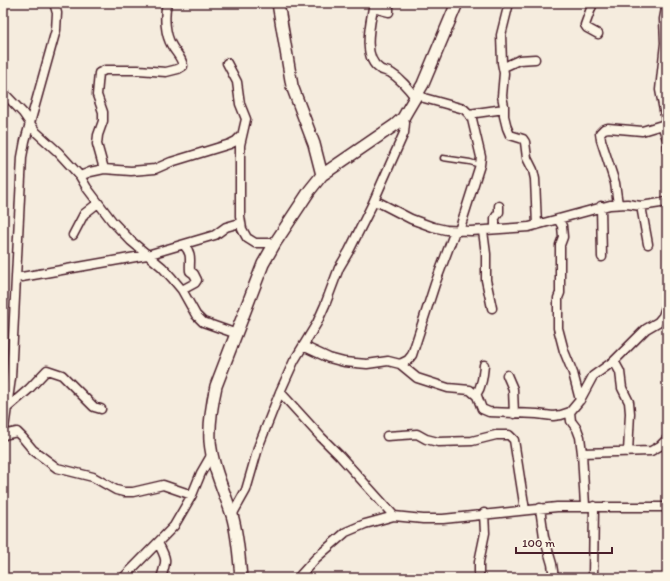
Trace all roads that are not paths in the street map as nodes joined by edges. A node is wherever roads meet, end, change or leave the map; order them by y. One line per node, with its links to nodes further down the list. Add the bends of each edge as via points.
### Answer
1 (54, 3): 18 (street, via 57,13 56,30)
2 (167, 3): 26 (street, via 165,17 169,38 183,66 166,72 105,70 99,73 97,95 103,116 97,144)
3 (278, 3): 27 (street, via 292,86 314,144)
4 (389, 3): 14 (street, via 388,12 374,8 368,38 373,63 380,70 390,72 400,79)
5 (457, 3): 14 (street)
6 (509, 3): 12 (street, via 501,35)
7 (592, 3): 9 (street, via 585,25)
8 (666, 3): 19 (street, via 660,90 666,121)
9 (598, 34)
10 (535, 59): 12 (street, via 520,60)
11 (227, 63): 20 (street, via 237,82 240,104 246,119)
12 (504, 67): 15 (street)
13 (3, 92): 18 (street)
14 (417, 94): 16 (street, via 464,109); 17 (street)
15 (504, 109): 16 (street); 38 (street, via 509,133 513,137 523,139 526,158 534,170)
16 (469, 114): 25 (street, via 480,150)
17 (403, 118): 27 (street); 32 (street, via 404,133)
18 (30, 123): 28 (street); 48 (street, via 22,157)
19 (662, 125): 21 (street); 31 (street, via 642,131 608,128 600,133 615,183)
20 (241, 136): 26 (street, via 230,144 155,169); 37 (street)
21 (667, 139)
22 (667, 147): 23 (street)
23 (667, 151)
24 (443, 158): 25 (lane)
25 (480, 165): 40 (street)
26 (104, 169): 28 (street)
27 (322, 175): 43 (street)
28 (80, 176): 30 (street)
29 (667, 202): 35 (street)
30 (98, 203): 42 (street, via 84,214); 46 (street, via 121,232)
31 (618, 204): 34 (street); 35 (street)
32 (372, 205): 40 (street, via 378,202 422,223); 54 (street, via 339,268 317,323)
33 (500, 206): 39 (street, via 495,218)
34 (601, 206): 36 (street); 47 (street)
35 (640, 206): 45 (street)
36 (558, 219): 38 (street); 61 (street, via 563,237 560,245 558,328)
37 (240, 223): 43 (street, via 251,241 260,244); 44 (street, via 215,235)
38 (537, 225): 39 (street)
39 (495, 230): 41 (street)
40 (457, 231): 41 (street); 56 (street, via 435,284 412,355)
41 (483, 231): 51 (street, via 486,280)
42 (73, 235)
43 (275, 243): 53 (street)
44 (184, 244): 46 (street); 49 (street, via 191,261 190,271 196,280)
45 (648, 244)
46 (147, 255): 48 (street); 49 (street, via 162,267)
47 (602, 257)
48 (16, 278): 62 (street)
49 (182, 290): 53 (street, via 196,315 203,322)
50 (667, 304): 52 (street)
51 (492, 308)
52 (665, 317): 55 (street, via 643,332)
53 (236, 334): 71 (street, via 216,386 212,404)
54 (303, 346): 56 (street, via 344,362 367,364 388,361); 59 (street)
55 (614, 361): 61 (street, via 593,376); 69 (street, via 629,402)
56 (400, 364): 60 (street, via 417,378 448,388 470,390)
57 (484, 365): 60 (street, via 483,377)
58 (506, 375): 65 (street, via 513,389)
59 (280, 392): 78 (street, via 259,445 246,490); 79 (street)
60 (476, 395): 65 (street, via 485,411)
61 (580, 400): 64 (street)
62 (7, 408): 63 (street, via 47,370 62,375 94,407); 66 (street)
63 (101, 409)
64 (570, 412): 65 (street, via 553,416); 70 (street, via 571,421 578,429)
65 (514, 414)
66 (3, 436): 72 (street, via 17,432 32,450 57,468 93,477 116,490 133,492 163,485)
67 (388, 436): 76 (street, via 417,434 438,442 472,441 496,435 509,435 514,440)
68 (667, 439): 69 (street, via 651,451)
69 (628, 452): 70 (street)
70 (582, 453): 73 (street)
71 (212, 454): 72 (street); 78 (street)
72 (192, 495): 80 (street, via 174,526)
73 (589, 506): 74 (street); 75 (street); 88 (street)
74 (540, 508): 76 (street); 87 (street)
75 (667, 508)
76 (525, 510): 77 (street)
77 (484, 513): 79 (street, via 443,519); 86 (street, via 485,533 479,562)
78 (232, 514): 84 (street, via 238,539)
79 (394, 516): 81 (street, via 346,532)
80 (158, 543): 82 (street); 83 (street, via 166,562)
81 (300, 575): 85 (street)
82 (123, 578)
83 (162, 578)
84 (241, 578)
85 (309, 578)
86 (479, 578)
87 (554, 578)
88 (593, 578)

